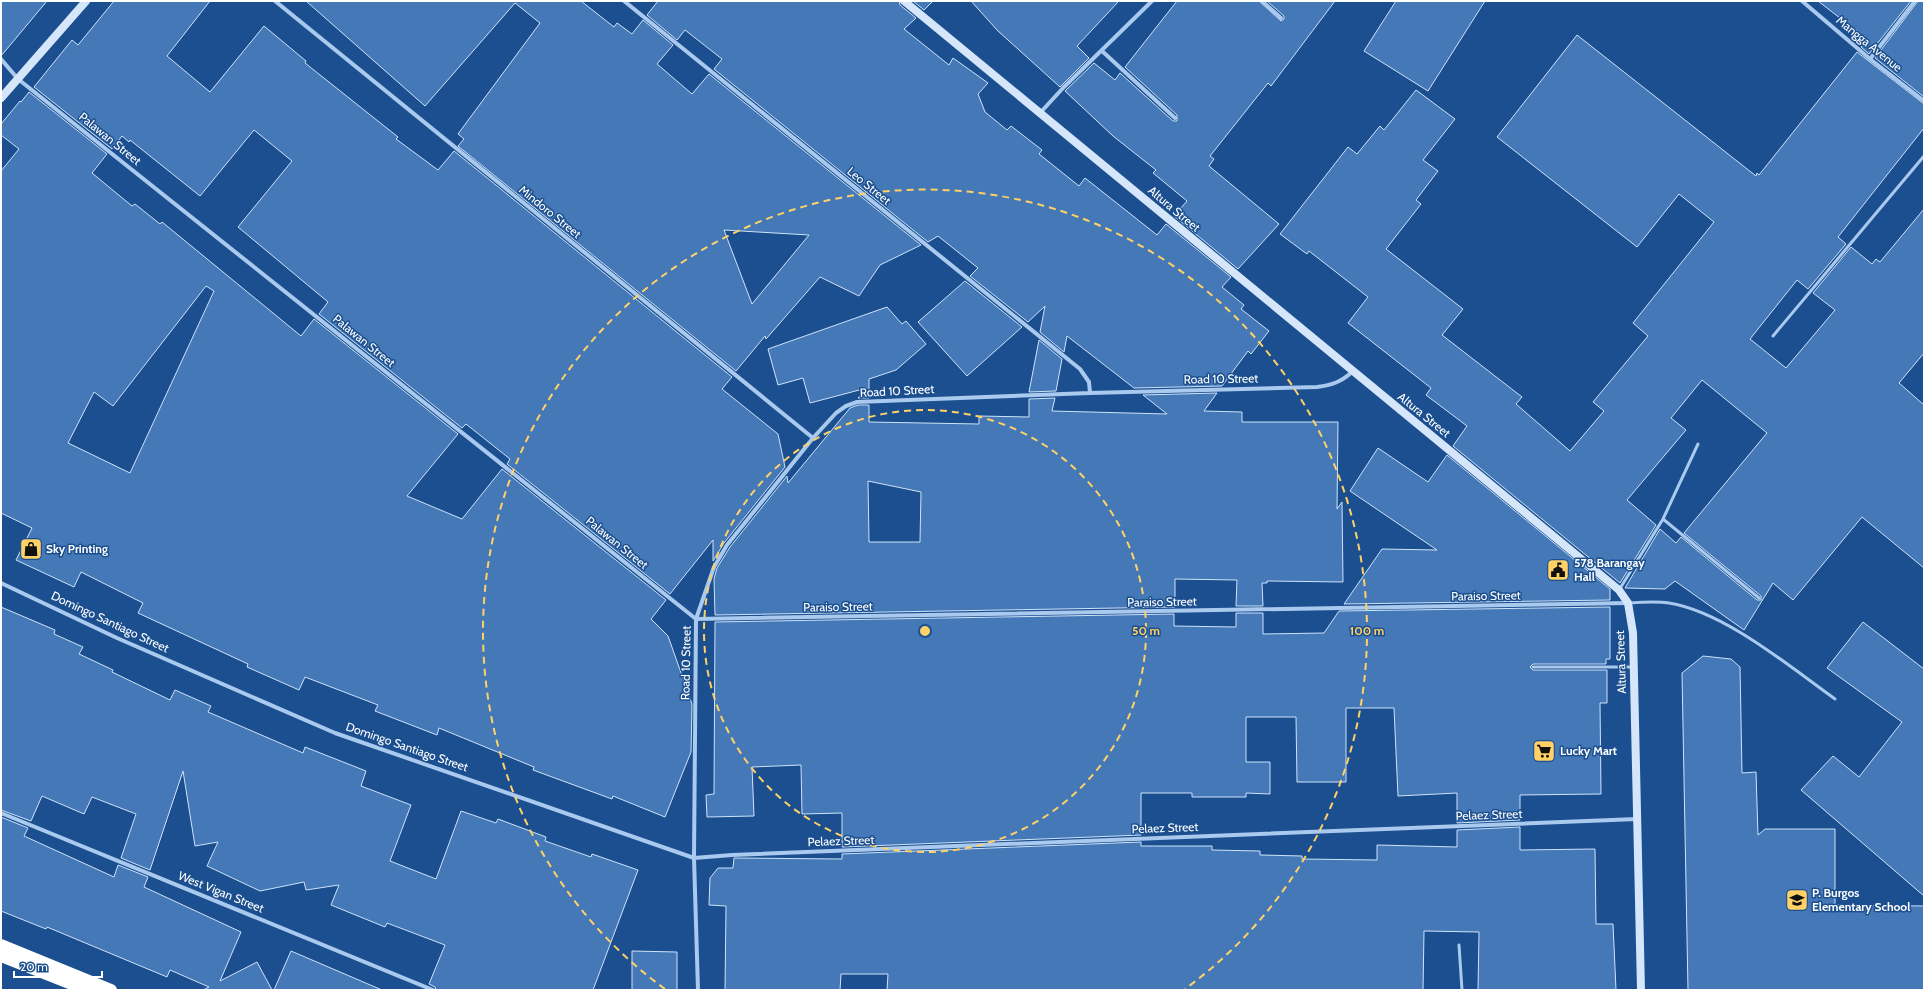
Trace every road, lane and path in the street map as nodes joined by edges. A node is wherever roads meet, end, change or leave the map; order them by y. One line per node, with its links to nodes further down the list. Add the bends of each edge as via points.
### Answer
1 (86, 1): 13 (street)
2 (275, 1): 22 (street, Mindoro Street)
3 (624, 1): 21 (street, Leo Street, via 1080,369 1088,382)
4 (904, 1): 16 (street, Altura Street)
5 (1152, 1): 10 (street)
6 (1262, 1): 9 (street)
7 (1802, 1): 12 (street, Mangga Avenue)
8 (1915, 1): 12 (street)
9 (1281, 18)
10 (1102, 51): 16 (street); 17 (street)
11 (1, 59): 13 (street, Palawan Street)
12 (1870, 59): 15 (street, Mangga Avenue)
13 (18, 79): 14 (street); 29 (street, Palawan Street)
14 (1, 98)
15 (1924, 101)
16 (1040, 114): 20 (street, Altura Street)
17 (1175, 118)
18 (1924, 156): 19 (lane)
19 (1773, 336)
20 (1352, 372): 21 (street, Road 10 Street, via 1332,385 1317,387); 26 (street, Altura Street)
21 (1090, 393): 22 (street, Road 10 Street, via 857,402 836,413)
22 (813, 438): 29 (street, Road 10 Street, via 727,545 714,567)
23 (1698, 444): 24 (lane)
24 (1663, 519): 26 (lane); 27 (lane)
25 (1, 583): 35 (street, Domingo Santiago Street, via 117,638 335,733)
26 (1620, 590): 28 (street, Altura Street)
27 (1759, 598)
28 (1628, 603): 29 (street, Paraiso Street); 31 (street, Altura Street, via 1633,633); 32 (lane, via 1671,604 1705,614 1740,632)
29 (696, 619): 35 (street, Road 10 Street)
30 (1533, 667): 31 (lane)
31 (1634, 667): 34 (street, Altura Street)
32 (1836, 699)
33 (1, 813): 41 (street, West Vigan Street)
34 (1637, 819): 35 (street, Pelaez Street); 44 (street, Altura Street)
35 (694, 858): 42 (street)
36 (1, 945): 40 (highway)
37 (1459, 945): 43 (lane)
38 (1, 956): 39 (highway)
39 (87, 990)
40 (111, 990)
41 (433, 990)
42 (698, 990)
43 (1462, 990)
44 (1641, 990)

